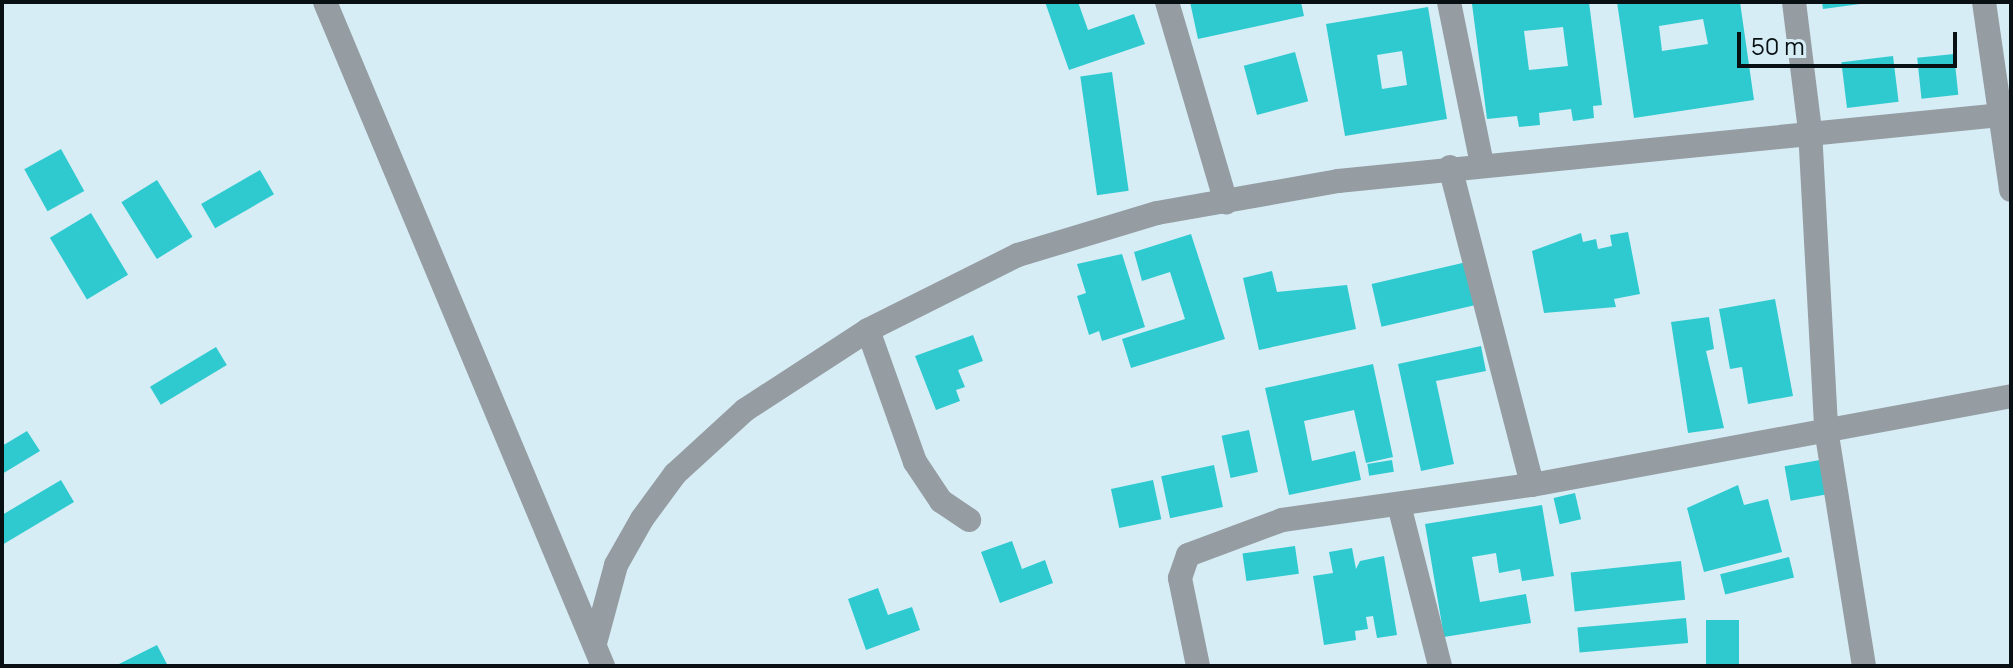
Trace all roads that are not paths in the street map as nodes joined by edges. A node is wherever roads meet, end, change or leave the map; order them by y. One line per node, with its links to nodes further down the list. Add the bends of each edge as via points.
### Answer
1 (325, 2): 18 (street)
2 (1167, 2): 11 (street)
3 (1449, 2): 8 (street)
4 (1794, 2): 7 (street)
5 (1984, 2): 6 (street)
6 (2000, 115): 7 (street); 10 (street)
7 (1810, 130): 8 (street); 14 (street)
8 (1482, 164): 9 (street)
9 (1450, 167): 11 (street); 15 (street)
10 (2011, 190)
11 (1226, 202): 12 (street, via 1089,230 1018,255)
12 (868, 330): 17 (street, via 915,462 941,501); 18 (street, via 745,410 675,474 616,565)
13 (2011, 396): 14 (street)
14 (1826, 429): 15 (street); 22 (street)
15 (1532, 485): 16 (street)
16 (1399, 505): 20 (street, via 1282,520 1188,555 1180,578); 21 (street)
17 (969, 520)
18 (595, 643): 19 (street)
19 (603, 666)
20 (1198, 666)
21 (1440, 666)
22 (1864, 666)

